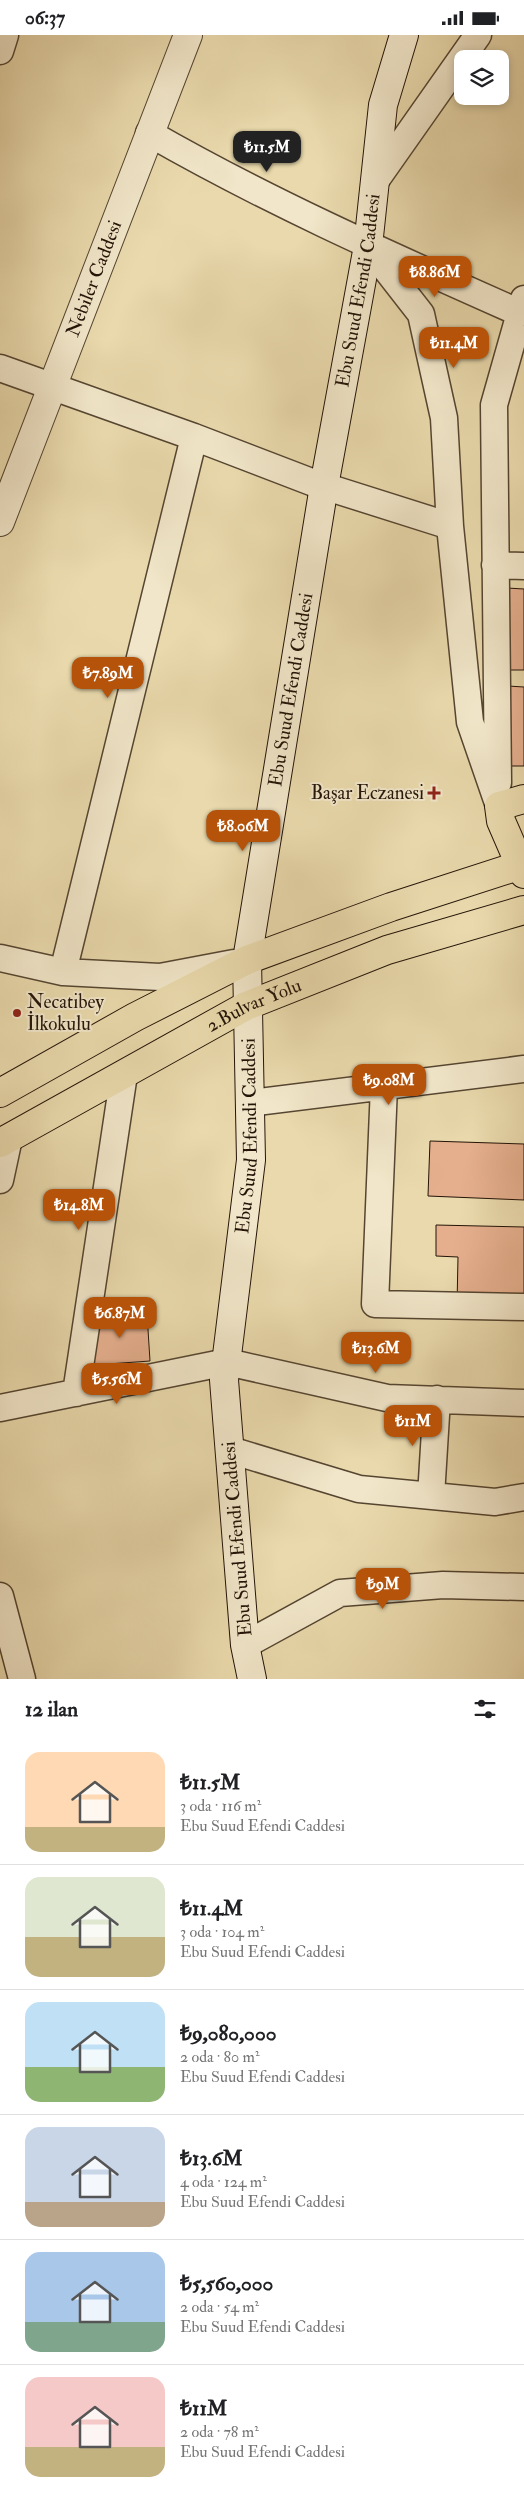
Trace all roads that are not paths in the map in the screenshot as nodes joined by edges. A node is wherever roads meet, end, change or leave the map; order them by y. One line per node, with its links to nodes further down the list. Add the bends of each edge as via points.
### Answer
1 (5, 35): 5 (street)
2 (188, 35): 6 (main road, Nebiler Caddesi)
3 (478, 35): 7 (street)
4 (398, 37): 7 (main road, Ebu Suud Efendi Caddesi, via 383,105)
5 (0, 51)
6 (149, 133): 8 (street, via 213,169); 12 (main road, Nebiler Caddesi)
7 (376, 180): 8 (main road, Ebu Suud Efendi Caddesi)
8 (368, 246): 9 (street); 14 (main road, Ebu Suud Efendi Caddesi); 16 (street, via 421,314 444,418)
9 (522, 306): 10 (street)
10 (516, 357): 17 (street, via 494,405)
11 (0, 368): 12 (street)
12 (51, 387): 13 (street); 15 (main road, Nebiler Caddesi)
13 (194, 437): 14 (street); 24 (street)
14 (324, 486): 16 (street); 23 (main road, Ebu Suud Efendi Caddesi)
15 (0, 522)
16 (450, 526): 19 (street, via 470,722)
17 (495, 565): 18 (street); 19 (street)
18 (524, 566)
19 (512, 802): 20 (main road, via 501,821)
20 (522, 870): 23 (main road, via 391,907)
21 (524, 910): 25 (main road, 2.Bulvar Yolu, via 387,950)
22 (0, 957): 24 (street)
23 (247, 960): 24 (street, via 160,977); 25 (main road, Ebu Suud Efendi Caddesi); 29 (main road, via 135,1017)
24 (63, 972)
25 (246, 1006): 27 (main road, 2.Bulvar Yolu); 30 (main road, Ebu Suud Efendi Caddesi)
26 (524, 1069): 28 (street)
27 (124, 1075): 31 (main road, 2.Bulvar Yolu); 35 (street)
28 (384, 1086): 30 (street); 33 (street, via 376,1304)
29 (0, 1093)
30 (250, 1103): 34 (main road, Ebu Suud Efendi Caddesi, via 251,1160)
31 (4, 1140): 32 (street)
32 (0, 1181)
33 (524, 1307)
34 (226, 1362): 35 (street); 36 (street, via 387,1397); 39 (main road, Ebu Suud Efendi Caddesi, via 224,1380)
35 (76, 1393): 38 (street)
36 (436, 1399): 37 (street); 40 (street)
37 (524, 1403)
38 (0, 1408)
39 (230, 1449): 40 (street, via 359,1489); 44 (main road, Ebu Suud Efendi Caddesi)
40 (431, 1497): 41 (street, via 495,1502)
41 (524, 1497)
42 (524, 1587): 44 (street, via 443,1585 340,1593)
43 (0, 1597): 45 (street)
44 (245, 1645): 46 (main road, Ebu Suud Efendi Caddesi)
45 (22, 1679)
46 (252, 1679)

